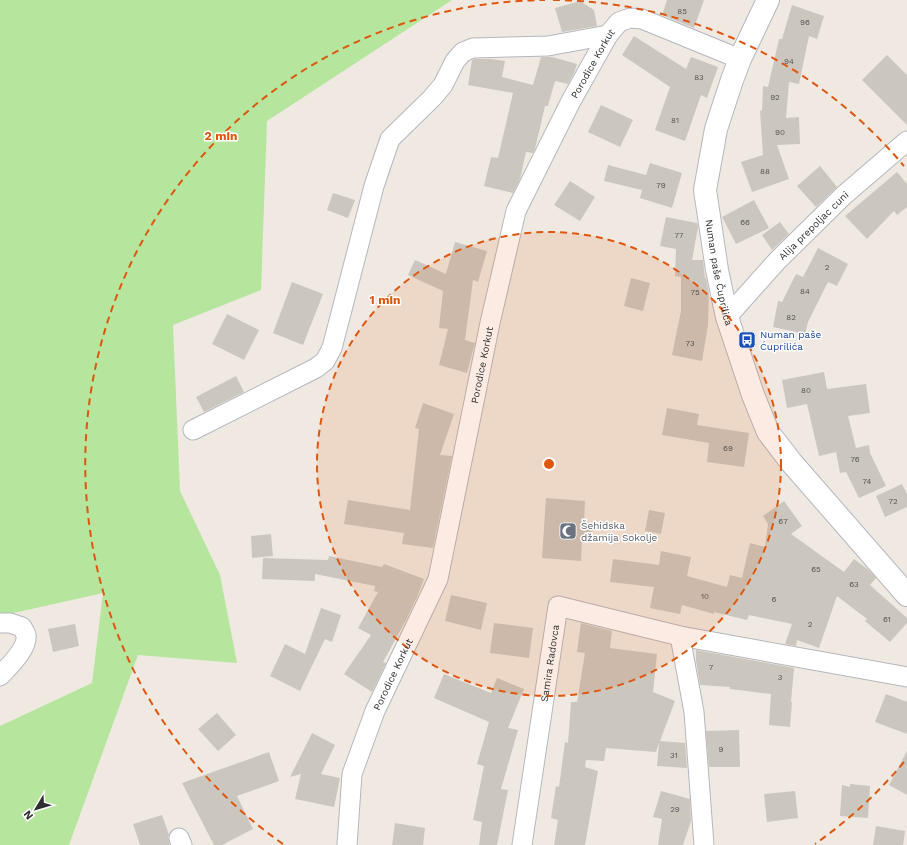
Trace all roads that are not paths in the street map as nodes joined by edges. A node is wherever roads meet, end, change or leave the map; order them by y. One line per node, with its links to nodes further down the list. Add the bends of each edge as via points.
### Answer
1 (768, 0): 3 (street, Numan paše Čuprilića)
2 (608, 36): 3 (street, Porodice Korkut, via 619,22 630,18 642,19); 6 (street, via 548,46 474,48 463,52 455,61 443,85 390,139 374,186 332,348 324,361 316,368); 12 (street, Porodice Korkut, via 571,101 516,211 490,322 438,579 375,711 352,774)
3 (740, 59): 5 (street, Numan paše Čuprilića, via 716,129 705,190)
4 (907, 141): 5 (street, Alija prepoljac cuni, via 843,196 782,255)
5 (727, 317): 7 (street, Numan paše Čuprilića, via 753,396 768,432)
6 (193, 430)
7 (907, 595)
8 (0, 623): 10 (street, via 22,626 26,634 26,643 19,655)
9 (680, 636): 11 (street, Samira Radovca); 13 (street, Samira Radovca, via 558,606); 14 (street, via 694,712)
10 (0, 676)
11 (907, 677)
12 (347, 845)
13 (522, 845)
14 (704, 845)

